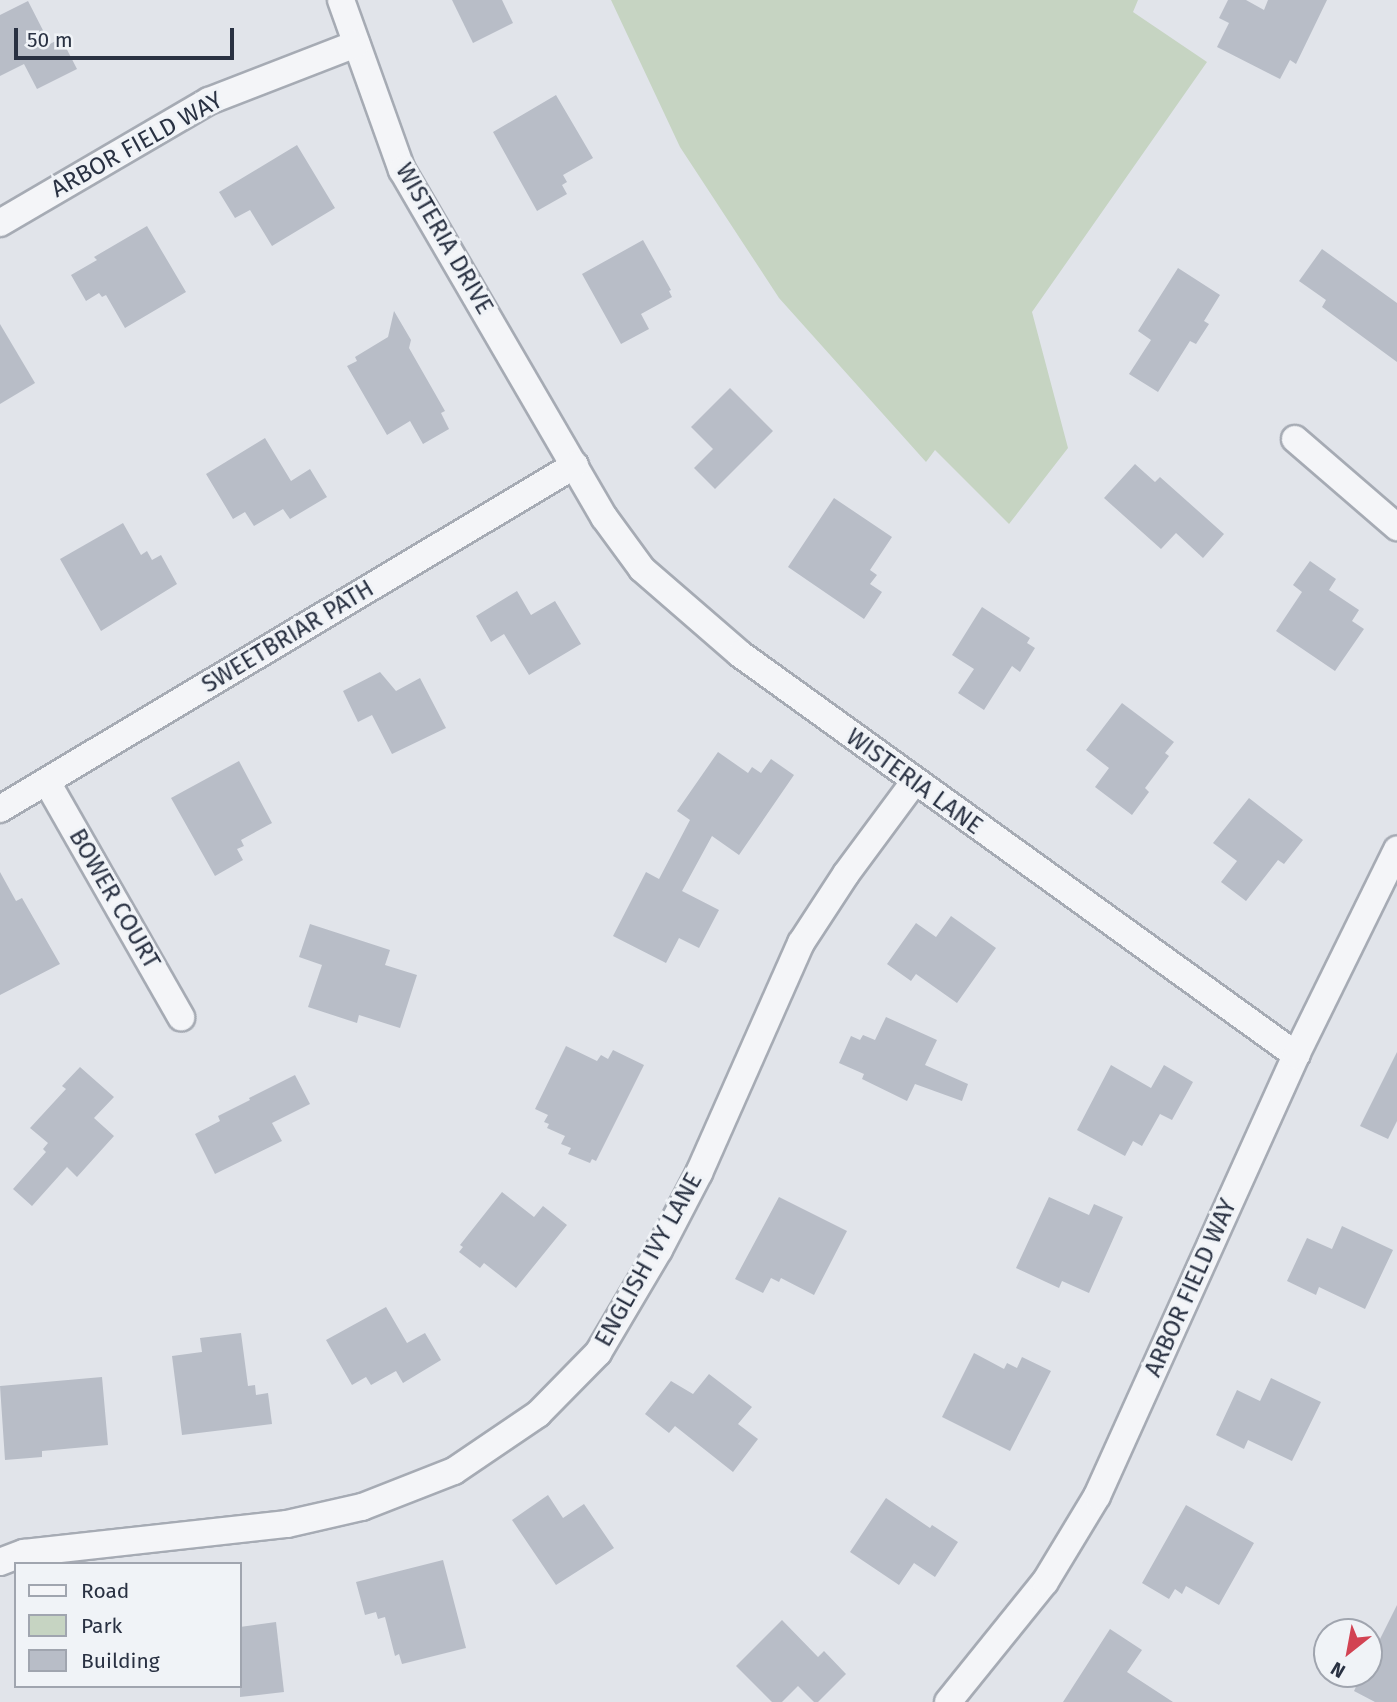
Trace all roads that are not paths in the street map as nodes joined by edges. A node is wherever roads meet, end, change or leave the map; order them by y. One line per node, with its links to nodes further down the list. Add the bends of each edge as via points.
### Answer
1 (341, 0): 2 (street, WISTERIA DRIVE)
2 (356, 44): 3 (street, ARBOR FIELD WAY, via 209,101); 5 (street, WISTERIA DRIVE, via 402,170)
3 (0, 223)
4 (1296, 439): 6 (street)
5 (575, 465): 7 (street, SWEETBRIAR PATH); 8 (street, WISTERIA LANE, via 604,517 642,569 740,654)
6 (1397, 527)
7 (47, 782): 9 (street, SWEETBRIAR PATH); 11 (street, BOWER COURT)
8 (914, 782): 12 (street, WISTERIA LANE); 13 (street, ENGLISH IVY LANE, via 801,943 699,1173 598,1353 538,1414 454,1471 362,1507 287,1524 24,1553)
9 (0, 809)
10 (1397, 850): 12 (street, ARBOR FIELD WAY)
11 (181, 1017)
12 (1296, 1055): 14 (street, ARBOR FIELD WAY, via 1097,1496 1045,1582)
13 (0, 1562)
14 (948, 1702)

